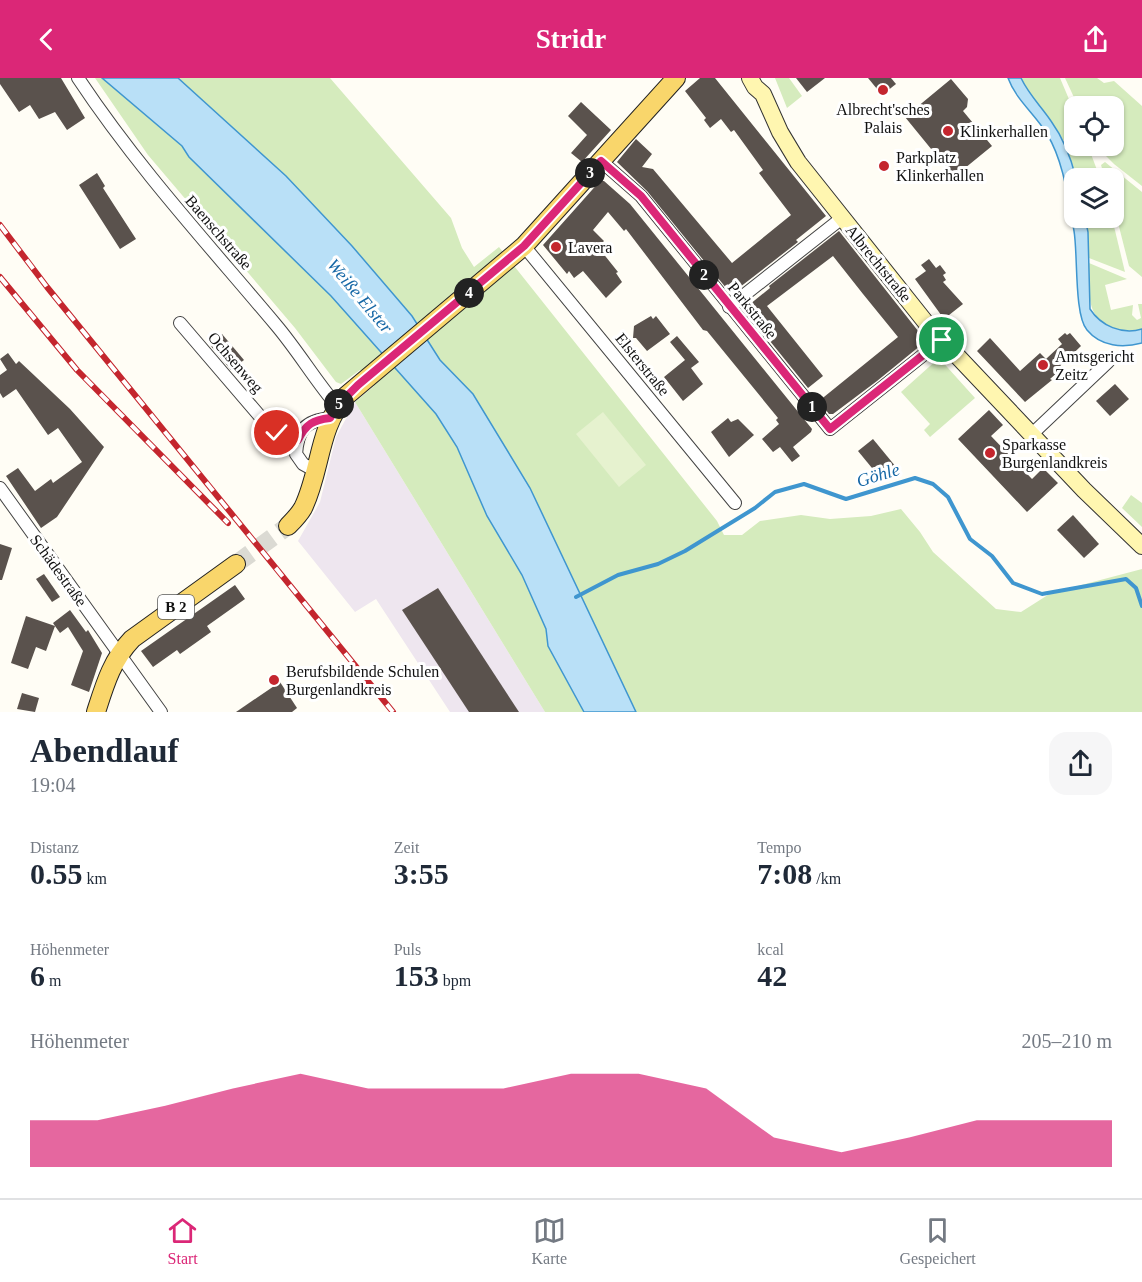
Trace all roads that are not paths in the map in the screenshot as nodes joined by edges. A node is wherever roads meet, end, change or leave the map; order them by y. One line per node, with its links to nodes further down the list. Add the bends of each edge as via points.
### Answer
1 (78, 78): 12 (street, Baenschstraße, via 147,175 286,337)
2 (676, 78): 5 (main road)
3 (750, 78): 4 (main road, Albrechtstraße, via 755,87)
4 (764, 86): 6 (main road, Albrechtstraße, via 789,149)
5 (601, 161): 7 (main road); 8 (street, Parkstraße, via 641,196)
6 (843, 218): 8 (street); 10 (main road, Albrechtstraße)
7 (524, 246): 12 (main road, via 358,385); 17 (street, Elsterstraße)
8 (729, 307): 10 (street, Parkstraße, via 830,429)
9 (180, 323): 14 (street, Ochsenweg, via 264,421 277,433)
10 (942, 340): 13 (main road, Albrechtstraße)
11 (1108, 362): 13 (street)
12 (334, 412): 14 (street, via 313,420); 15 (main road)
13 (1031, 435): 19 (main road, Albrechtstraße)
14 (298, 440): 15 (street, via 296,454)
15 (314, 470): 18 (main road, via 302,510)
16 (0, 488): 21 (street, Schädestraße)
17 (735, 503)
18 (288, 526)
19 (1142, 546)
20 (236, 564): 21 (main road, B 2, via 132,639)
21 (119, 653): 22 (main road, B 2); 23 (street, Schädestraße)
22 (96, 712)
23 (160, 712)

